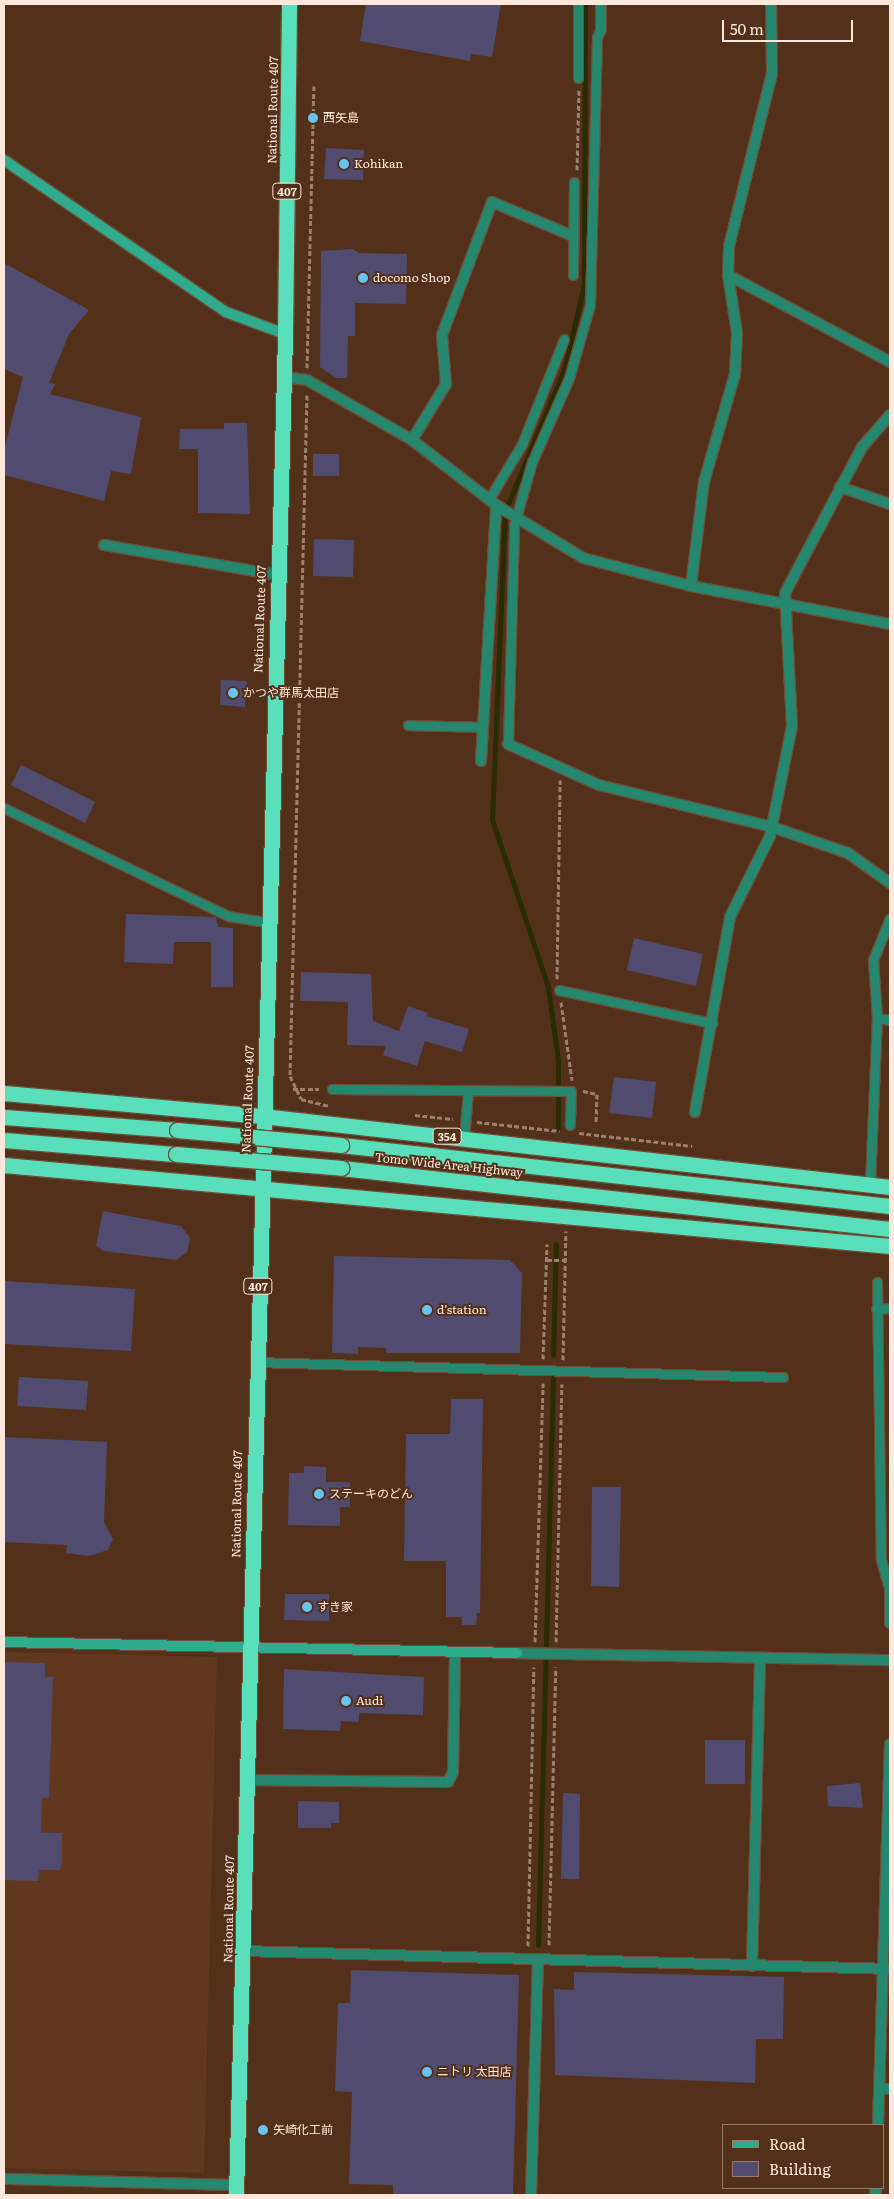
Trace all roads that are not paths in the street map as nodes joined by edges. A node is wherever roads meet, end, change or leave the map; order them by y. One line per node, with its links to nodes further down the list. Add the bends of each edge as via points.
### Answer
1 (289, 4): 12 (highway, National Route 407 / 407)
2 (578, 4): 6 (lane)
3 (601, 4): 5 (street)
4 (771, 4): 11 (street, via 772,73 729,246)
5 (602, 29): 21 (lane, via 597,37 590,305 570,378 532,462)
6 (578, 78)
7 (4, 160): 12 (street, via 226,312)
8 (574, 182): 9 (lane)
9 (573, 236): 10 (lane); 17 (street, via 492,202 442,334 446,384)
10 (573, 275)
11 (728, 275): 14 (street); 24 (street, via 737,333 735,374 704,482)
12 (285, 334): 15 (highway, National Route 407 / 407)
13 (564, 339): 19 (lane, via 522,444)
14 (890, 362)
15 (283, 377): 17 (street, via 307,380); 23 (highway, National Route 407 / 407)
16 (890, 415): 18 (street, via 874,429)
17 (412, 440): 19 (street)
18 (840, 487): 20 (street); 25 (street, via 787,586)
19 (493, 502): 21 (street); 28 (street)
20 (890, 504)
21 (516, 516): 24 (street, via 583,558); 29 (lane)
22 (104, 545): 23 (street)
23 (277, 575): 35 (highway, National Route 407 / 407)
24 (691, 586): 25 (street)
25 (783, 604): 26 (street); 32 (street, via 792,726)
26 (890, 624)
27 (408, 726): 28 (lane)
28 (483, 728): 30 (street)
29 (508, 744): 32 (street, via 599,784)
30 (481, 761)
31 (4, 808): 35 (lane, via 228,916)
32 (772, 828): 33 (street, via 848,853); 39 (street, via 730,917)
33 (890, 882)
34 (890, 918): 37 (lane, via 873,960)
35 (266, 922): 44 (highway, National Route 407 / 407)
36 (559, 990): 39 (lane)
37 (877, 1018): 38 (lane); 50 (lane)
38 (890, 1020)
39 (712, 1023): 43 (street)
40 (332, 1089): 41 (lane)
41 (468, 1091): 46 (lane, via 571,1091); 47 (lane)
42 (4, 1093): 44 (highway, 354)
43 (695, 1112)
44 (262, 1116): 47 (highway, 354); 51 (highway, National Route 407 / 407)
45 (4, 1117): 53 (highway, Tomo Wide Area Highway / 354, bridge, via 341,1145)
46 (569, 1129)
47 (464, 1138): 50 (highway, 354)
48 (4, 1140): 54 (highway, Tomo Wide Area Highway, bridge, via 342,1168)
49 (4, 1164): 51 (highway)
50 (870, 1184): 52 (highway, 354)
51 (260, 1185): 55 (highway); 59 (highway, National Route 407 / 407)
52 (890, 1187)
53 (890, 1206)
54 (890, 1229)
55 (890, 1246)
56 (877, 1282): 58 (lane)
57 (890, 1308): 58 (lane)
58 (876, 1309): 61 (lane, via 881,1560)
59 (255, 1362): 60 (lane); 64 (highway, National Route 407 / 407)
60 (783, 1377)
61 (889, 1585): 62 (street)
62 (890, 1623)
63 (4, 1642): 64 (street)
64 (250, 1646): 65 (street); 69 (highway, National Route 407 / 407)
65 (455, 1652): 66 (street); 69 (street, via 453,1772 448,1782)
66 (760, 1659): 67 (street); 72 (street)
67 (890, 1660)
68 (890, 1744): 73 (street)
69 (247, 1780): 70 (highway, National Route 407 / 407)
70 (243, 1951): 71 (street); 78 (highway, National Route 407 / 407)
71 (538, 1960): 72 (street); 79 (street)
72 (752, 1966): 73 (street)
73 (886, 1969): 74 (street)
74 (879, 2089): 75 (street); 76 (street)
75 (890, 2089)
76 (878, 2124)
77 (4, 2179): 78 (street)
78 (236, 2190)
79 (531, 2195)

